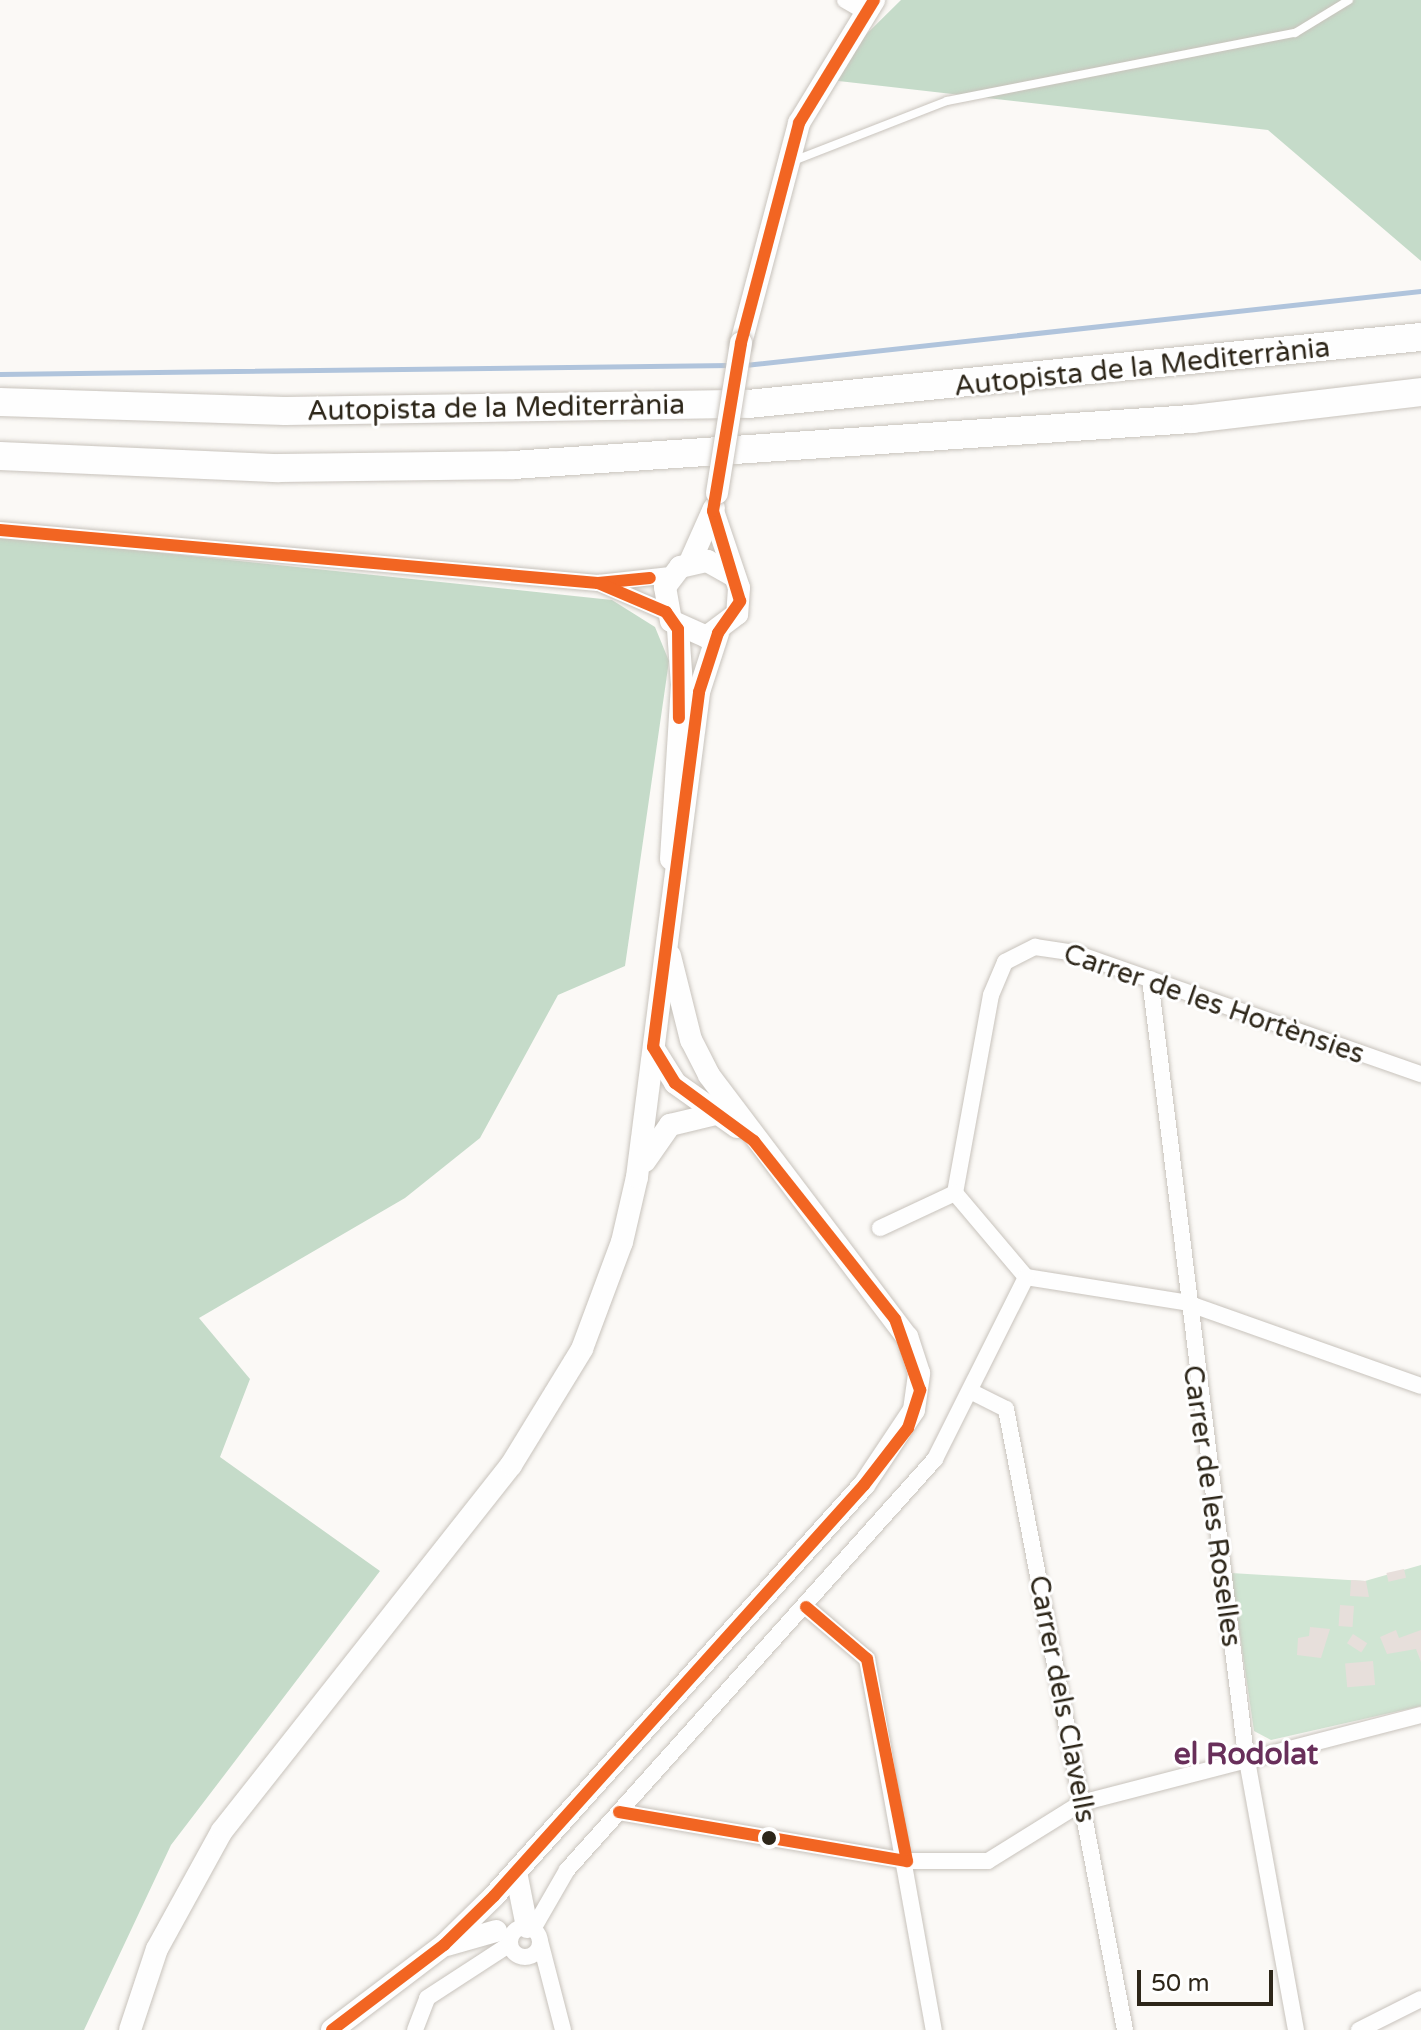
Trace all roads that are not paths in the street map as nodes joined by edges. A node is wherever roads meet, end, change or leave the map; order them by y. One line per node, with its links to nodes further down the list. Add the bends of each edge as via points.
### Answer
1 (845, 0): 3 (street)
2 (1349, 0): 4 (lane, via 1295,33 947,101)
3 (870, 6): 4 (main road, via 821,79)
4 (784, 163): 9 (main road, bridge, via 741,343)
5 (1421, 337): 7 (highway, Autopista de la Mediterrània, via 748,404 285,411)
6 (1421, 392): 8 (highway, Autopista de la Mediterrània, via 1192,419 513,465 279,468)
7 (0, 402)
8 (0, 456)
9 (715, 502): 11 (main road); 13 (main road)
10 (0, 530): 14 (street)
11 (690, 562): 12 (main road); 13 (main road, via 707,561)
12 (671, 575): 14 (street); 15 (main road)
13 (732, 575): 16 (main road, via 737,614)
14 (598, 583): 15 (street)
15 (672, 620): 16 (main road, via 695,636); 17 (main road)
16 (718, 633): 17 (main road, via 699,692 687,822)
17 (672, 879): 18 (main road)
18 (667, 940): 20 (main road); 23 (main road, via 691,1040)
19 (1150, 979): 21 (street, Carrer de les Hortènsies); 25 (street, Carrer de les Hortènsies, via 1035,947 1005,962 991,995); 28 (street, Carrer de les Roselles)
20 (653, 1047): 22 (main road, via 663,1072); 24 (main road)
21 (1421, 1074)
22 (720, 1113): 23 (main road); 24 (main road, via 670,1125)
23 (754, 1141): 37 (main road, via 901,1328 919,1373 914,1410 864,1485)
24 (637, 1177): 42 (main road, via 606,1288 556,1397 511,1465 222,1831 163,1936)
25 (955, 1193): 26 (street); 27 (street)
26 (880, 1228)
27 (1026, 1277): 28 (street); 30 (street)
28 (1184, 1302): 29 (street); 33 (street, Carrer de les Roselles)
29 (1421, 1386)
30 (970, 1391): 31 (street, via 935,1459); 34 (street, Carrer dels Clavells, via 1006,1409)
31 (806, 1607): 35 (street); 36 (street, via 867,1659)
32 (1421, 1715): 33 (street)
33 (1246, 1755): 34 (street); 48 (street, Carrer de les Roselles)
34 (1081, 1803): 36 (street, via 988,1861); 47 (street, Carrer dels Clavells)
35 (619, 1812): 36 (street); 39 (street)
36 (907, 1861): 46 (street)
37 (516, 1872): 38 (main road); 39 (main road)
38 (488, 1902): 39 (main road); 40 (main road)
39 (522, 1937): 40 (main road); 44 (street, via 427,1998); 45 (street, via 550,1978)
40 (444, 1945): 43 (main road)
41 (1421, 1999): 49 (street)
42 (130, 2030)
43 (332, 2030)
44 (415, 2030)
45 (563, 2030)
46 (934, 2030)
47 (1125, 2030)
48 (1296, 2030)
49 (1359, 2030)

